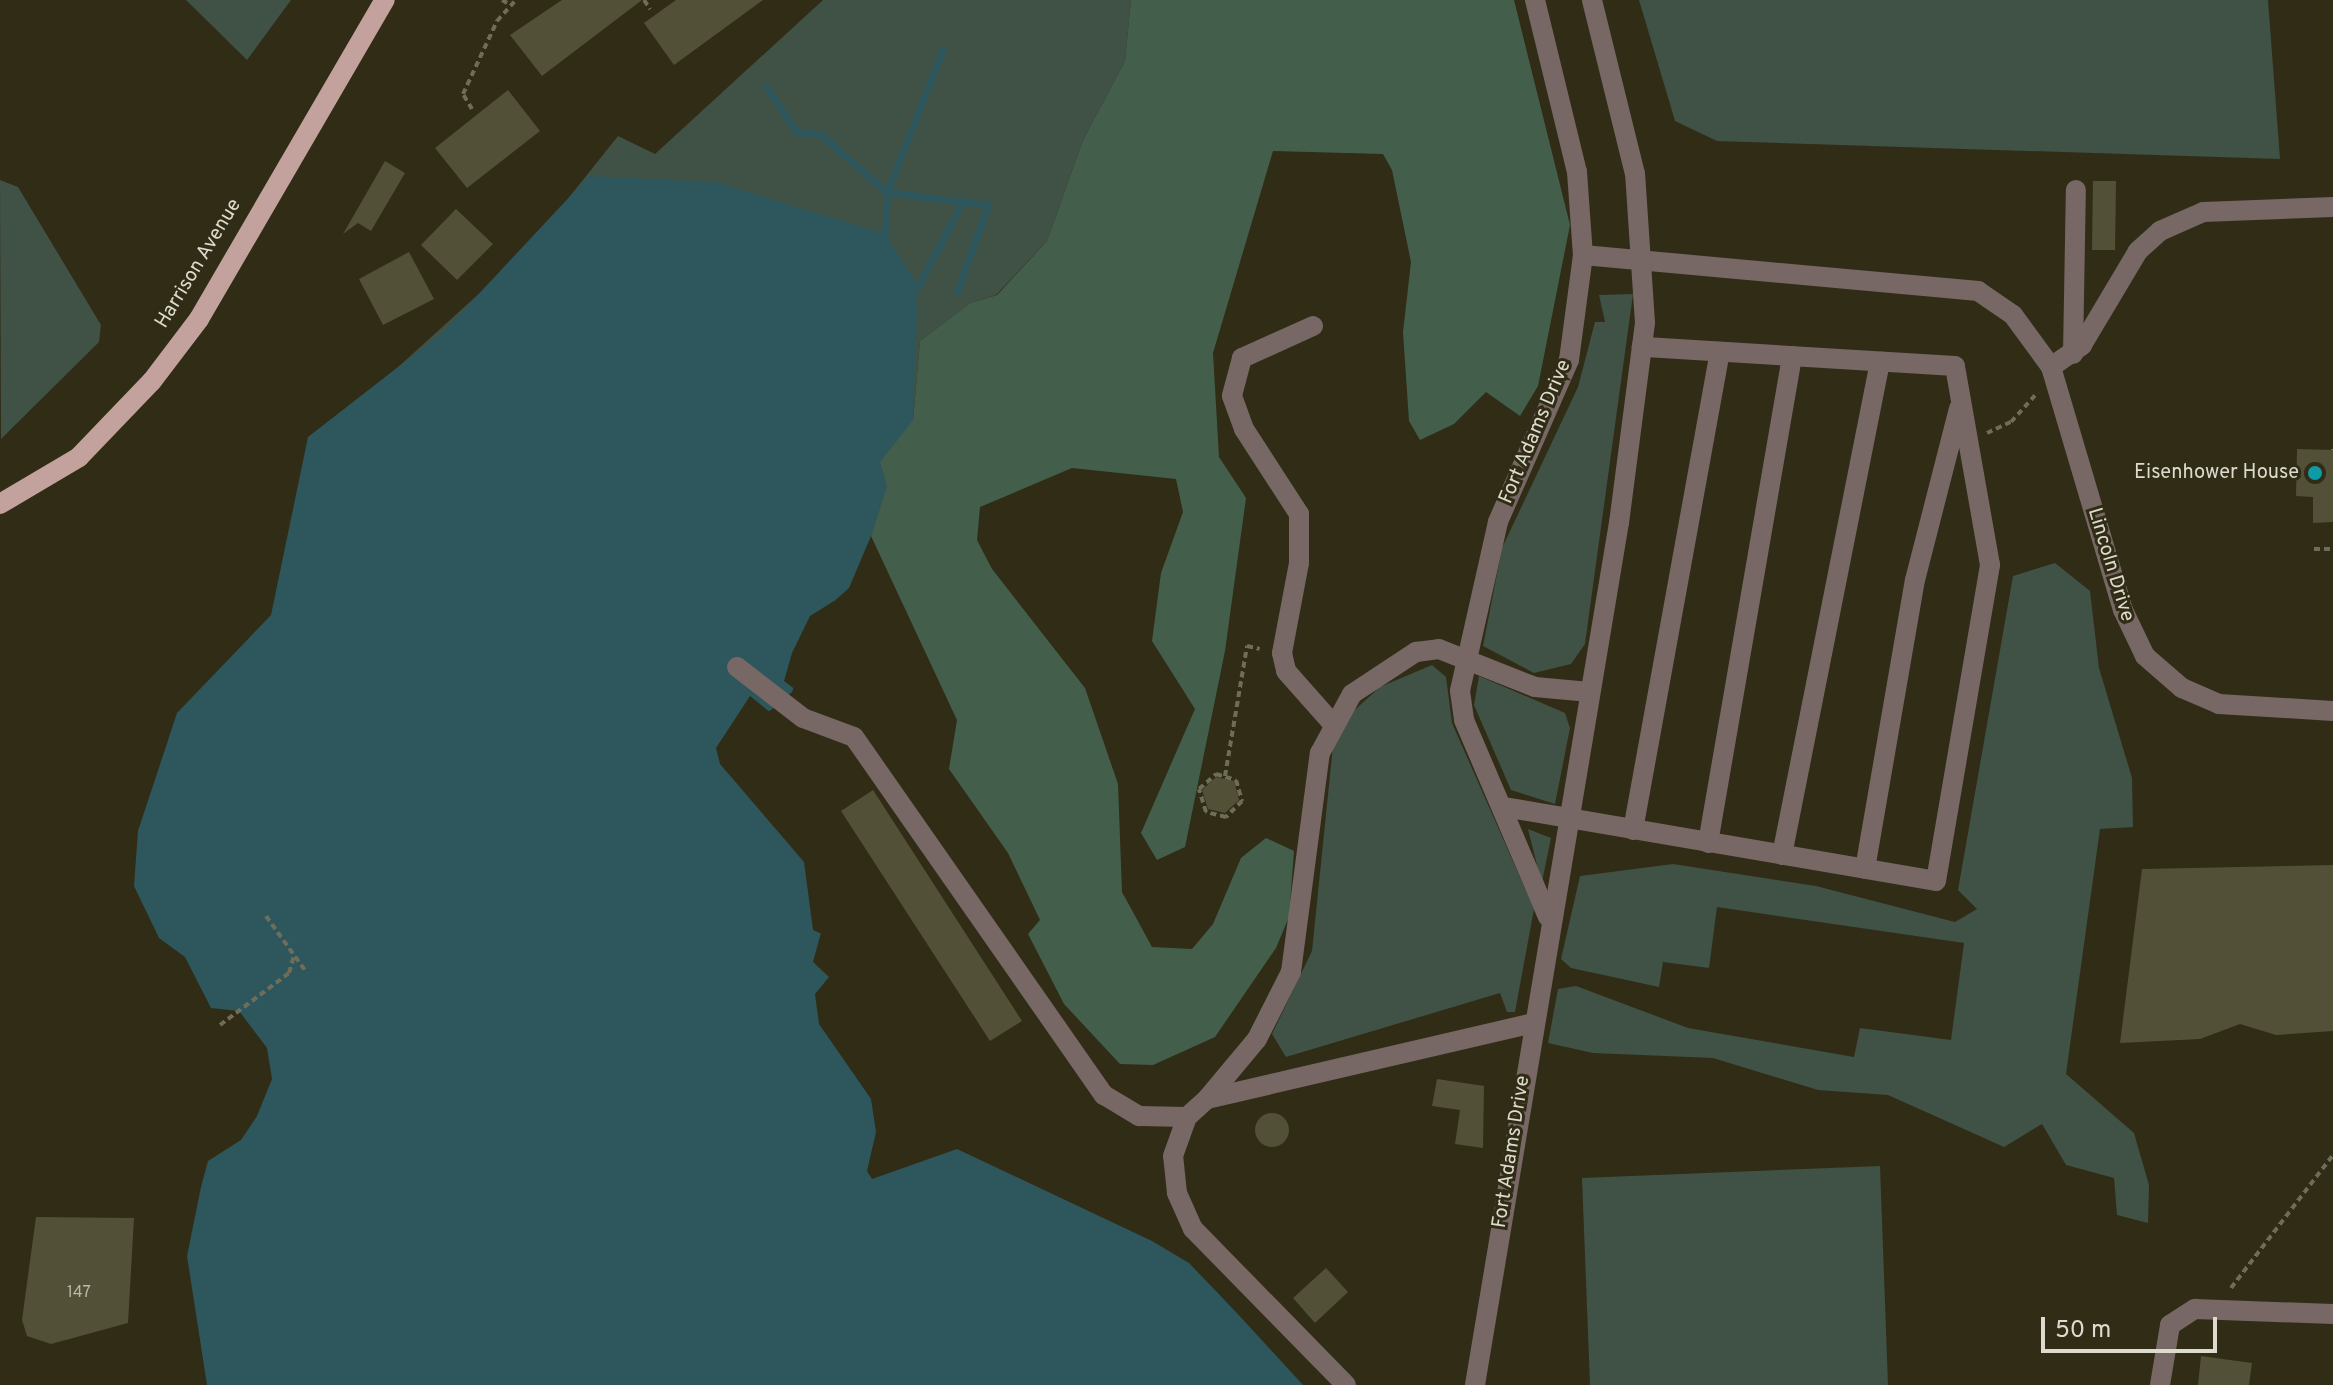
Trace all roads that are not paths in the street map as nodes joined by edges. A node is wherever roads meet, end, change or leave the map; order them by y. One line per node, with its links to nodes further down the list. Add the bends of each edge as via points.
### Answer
1 (385, 0): 16 (main road, Harrison Avenue, via 199,319 152,381 79,457)
2 (1535, 0): 6 (street, Fort Adams Drive, via 1577,172)
3 (1592, 0): 7 (street, Fort Adams Drive, via 1635,174)
4 (2076, 190): 11 (street)
5 (2333, 207): 11 (street, via 2203,212 2160,231 2138,251)
6 (1583, 255): 7 (street, Lincoln Drive); 17 (street, Fort Adams Drive, via 1569,360 1498,522)
7 (1641, 262): 9 (street, Fort Adams Drive); 14 (street, Lincoln Drive, via 1964,287 2013,315)
8 (1313, 326): 21 (street, via 1253,349 1232,377 1244,429 1294,502 1301,528 1282,653 1286,671)
9 (1642, 347): 10 (street); 19 (street, Fort Adams Drive)
10 (1720, 352): 12 (street); 24 (street)
11 (2073, 354): 14 (street)
12 (1792, 356): 13 (street); 25 (street)
13 (1880, 362): 15 (street, via 1955,366); 26 (street)
14 (2054, 375): 20 (street, Lincoln Drive, via 2123,610 2145,656 2182,688 2219,704)
15 (1961, 401): 27 (street, via 1915,580); 27 (street, via 1990,565 1936,881)
16 (0, 504)
17 (1464, 656): 19 (street, via 1535,687); 21 (street, via 1416,652 1374,675); 22 (street, Fort Adams Drive, via 1464,720)
18 (737, 667): 31 (street, via 803,718 854,737 1104,1095 1139,1116)
19 (1590, 692): 23 (street, Fort Adams Drive)
20 (2333, 711)
21 (1332, 723): 30 (street, via 1317,772 1291,972 1257,1039)
22 (1504, 807): 23 (street); 28 (street, Fort Adams Drive)
23 (1568, 819): 24 (street); 28 (street, Fort Adams Drive)
24 (1633, 830): 25 (street)
25 (1708, 843): 26 (street)
26 (1782, 855): 27 (street)
27 (1865, 869)
28 (1549, 919): 29 (street, Fort Adams Drive)
29 (1533, 1023): 30 (street); 34 (street, Fort Adams Drive)
30 (1207, 1099): 31 (street)
31 (1187, 1117): 33 (street, via 1173,1156 1177,1193 1193,1229)
32 (2333, 1314): 35 (street, via 2218,1306 2170,1325)
33 (1346, 1385)
34 (1475, 1385)
35 (2160, 1385)

